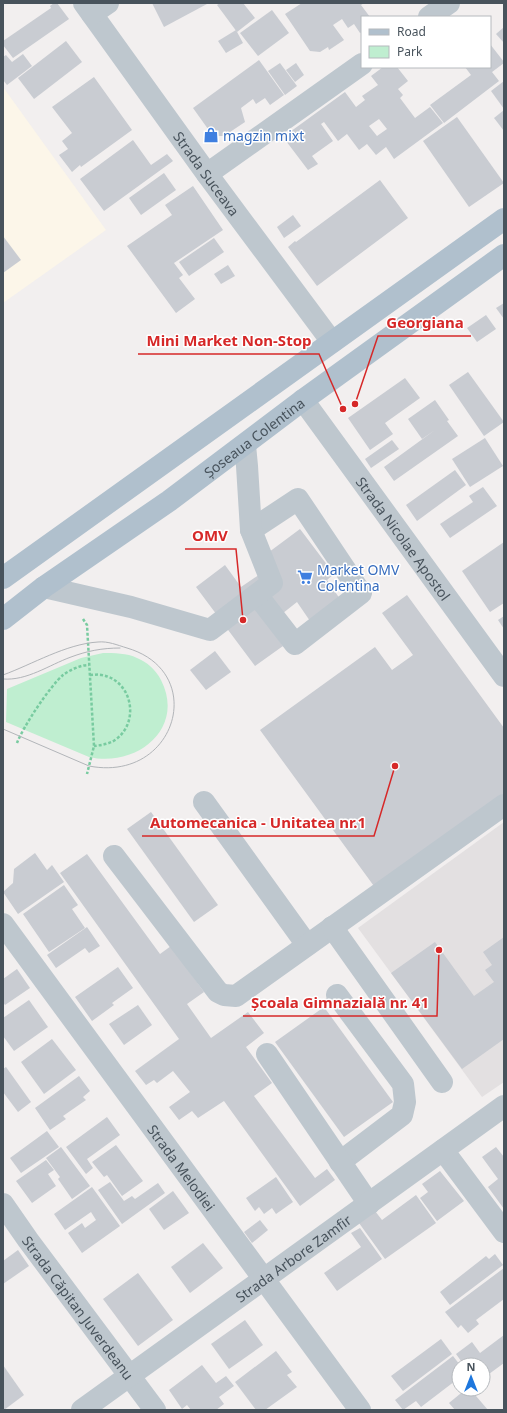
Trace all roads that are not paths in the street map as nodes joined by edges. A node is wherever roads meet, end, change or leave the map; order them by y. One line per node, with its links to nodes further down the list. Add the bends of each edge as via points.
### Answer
1 (449, 3): 3 (street)
2 (95, 7): 5 (street, Strada Suceava)
3 (430, 16)
4 (361, 65): 5 (street)
5 (207, 174): 8 (street, Strada Suceava)
6 (504, 219): 8 (main road)
7 (504, 255): 9 (main road, Șoseaua Colentina)
8 (332, 342): 12 (main road)
9 (303, 400): 10 (main road, Șoseaua Colentina); 16 (street, Strada Nicolae Apostol)
10 (245, 445): 11 (street); 13 (main road, Șoseaua Colentina)
11 (251, 530): 14 (street, via 272,583); 14 (street, via 298,499 361,593 295,644)
12 (3, 578)
13 (44, 587): 14 (street, via 210,630); 15 (main road, Șoseaua Colentina)
14 (257, 595)
15 (3, 619)
16 (504, 676)
17 (204, 802): 22 (street)
18 (504, 805): 21 (street)
19 (114, 856): 22 (street, via 218,992 224,995 236,996)
20 (3, 924): 32 (street, Strada Melodiei)
21 (332, 927): 22 (street); 25 (street)
22 (307, 945)
23 (337, 995): 28 (street, via 403,1084 405,1102 402,1115)
24 (267, 1054): 28 (street)
25 (442, 1082)
26 (504, 1106): 27 (street, Strada Arbore Zamfir)
27 (443, 1150): 30 (street, Strada Arbore Zamfir); 31 (street)
28 (340, 1162): 30 (street)
29 (3, 1204): 33 (street, Strada Căpitan Juverdeanu)
30 (369, 1204): 32 (street, Strada Arbore Zamfir)
31 (504, 1232)
32 (264, 1279): 33 (street, Strada Arbore Zamfir); 36 (street, Strada Melodiei)
33 (130, 1376): 34 (street, Strada Arbore Zamfir); 35 (street, Strada Căpitan Juverdeanu)
34 (82, 1410)
35 (155, 1410)
36 (360, 1410)

